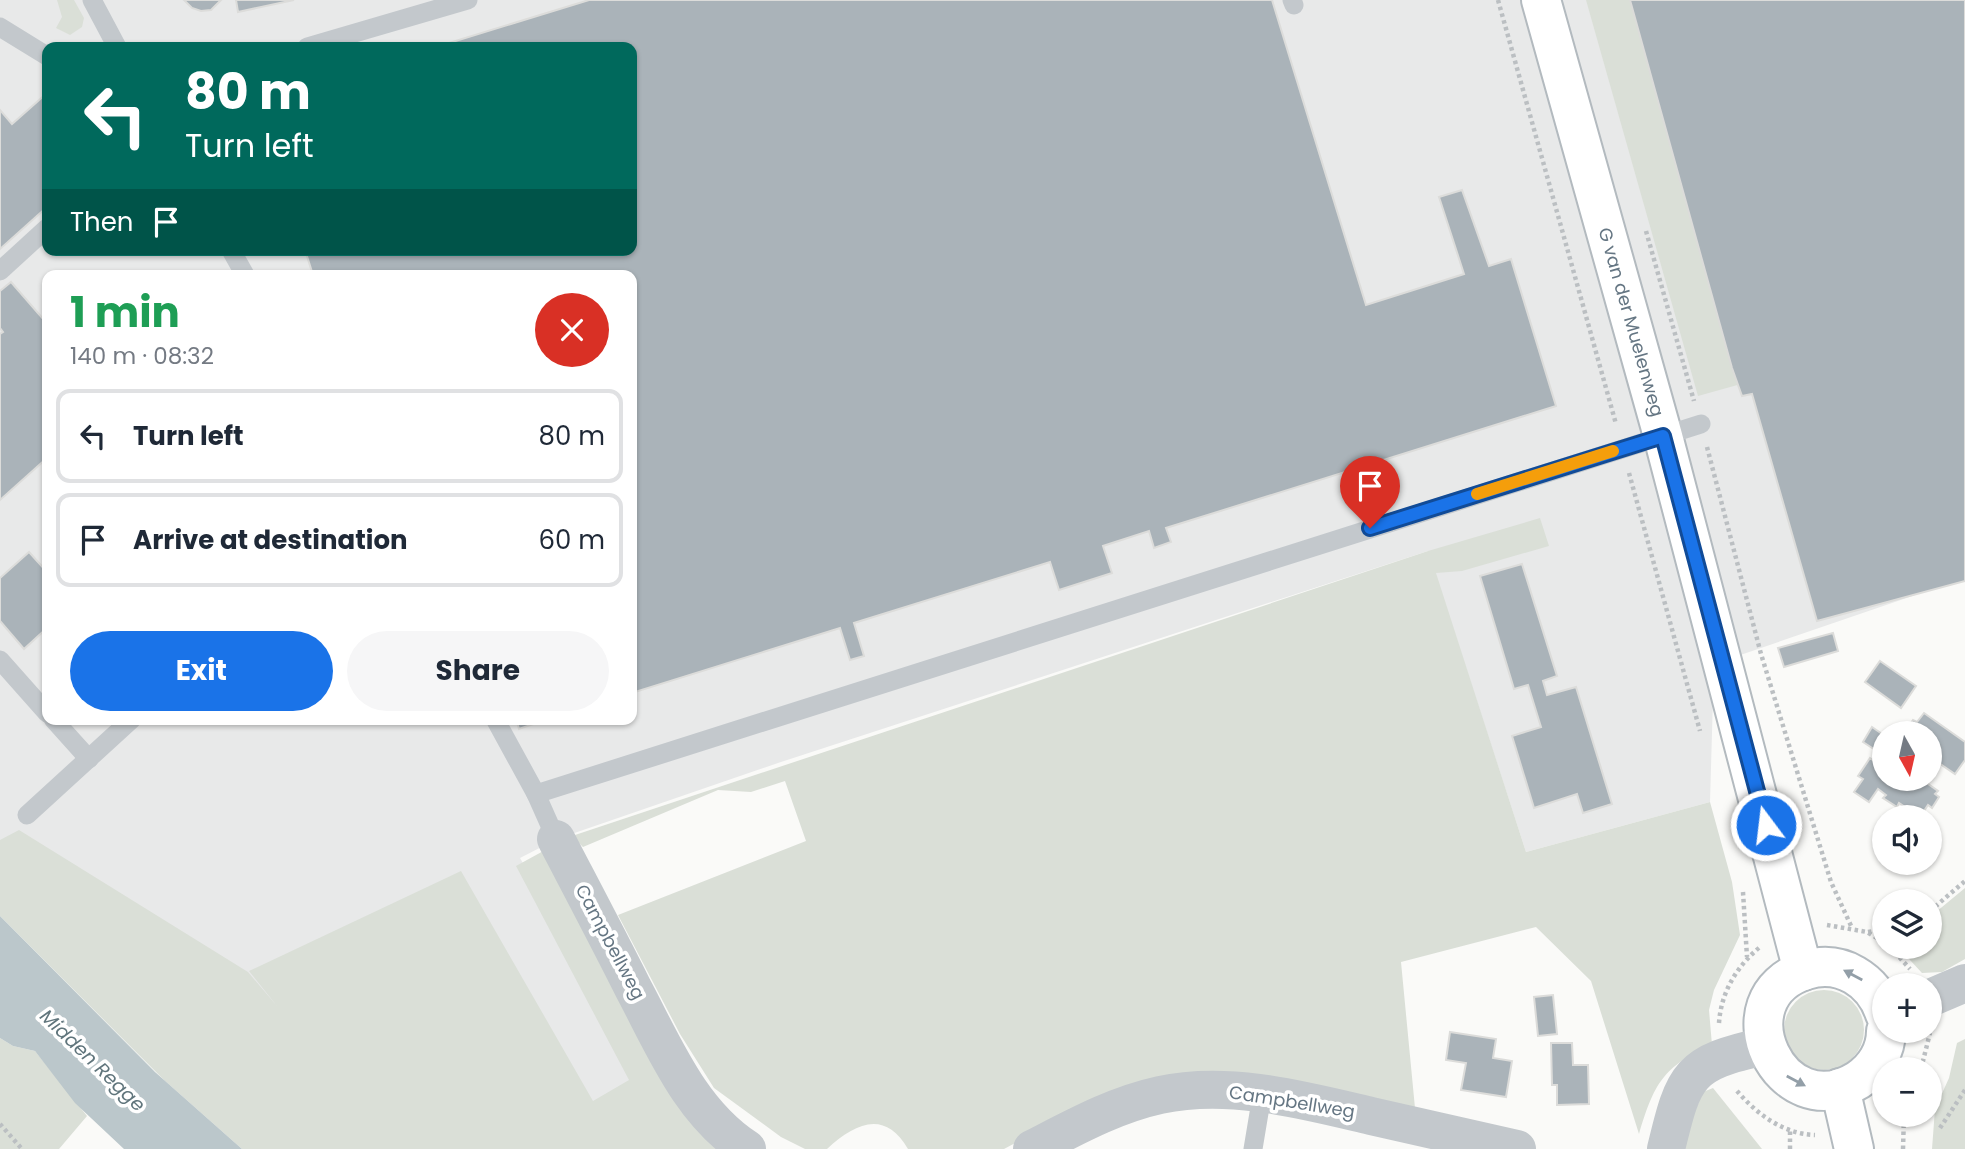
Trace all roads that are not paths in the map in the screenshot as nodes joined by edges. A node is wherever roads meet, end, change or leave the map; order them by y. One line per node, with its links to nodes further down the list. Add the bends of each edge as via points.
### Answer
1 (93, 0): 5 (lane)
2 (468, 0): 6 (lane)
3 (1541, 0): 11 (street, G van der Muelenweg)
4 (0, 27): 7 (lane)
5 (114, 42)
6 (324, 42)
7 (42, 53)
8 (42, 233): 9 (lane)
9 (0, 271)
10 (1701, 424): 11 (lane)
11 (1663, 436): 18 (lane); 21 (street, G van der Muelenweg)
12 (0, 660): 13 (lane)
13 (42, 707)
14 (58, 725): 17 (lane)
15 (125, 725): 17 (lane)
16 (498, 725): 18 (lane, Campbellweg)
17 (89, 759): 19 (lane)
18 (536, 794): 20 (lane, Campbellweg)
19 (27, 815)
20 (556, 839): 29 (street, Campbellweg, via 680,1077 713,1120)
21 (1803, 971): 24 (street, one-way to 21, via 1860,977 1832,967); 26 (street, via 1784,982 1769,1001 1763,1023)
22 (1965, 983): 23 (street)
23 (1942, 986)
24 (1872, 990)
25 (1884, 1043): 27 (street, via 1871,1069)
26 (1765, 1046): 27 (street, one-way to 27, via 1794,1082 1824,1090); 33 (street, via 1722,1056 1698,1069 1682,1092)
27 (1840, 1088): 34 (street)
28 (1262, 1095): 30 (street, Campbellweg, via 1228,1090 1161,1095 1100,1115); 31 (lane); 32 (street, Campbellweg)
29 (747, 1149)
30 (1032, 1149)
31 (1253, 1149)
32 (1517, 1149)
33 (1666, 1149)
34 (1854, 1149)

